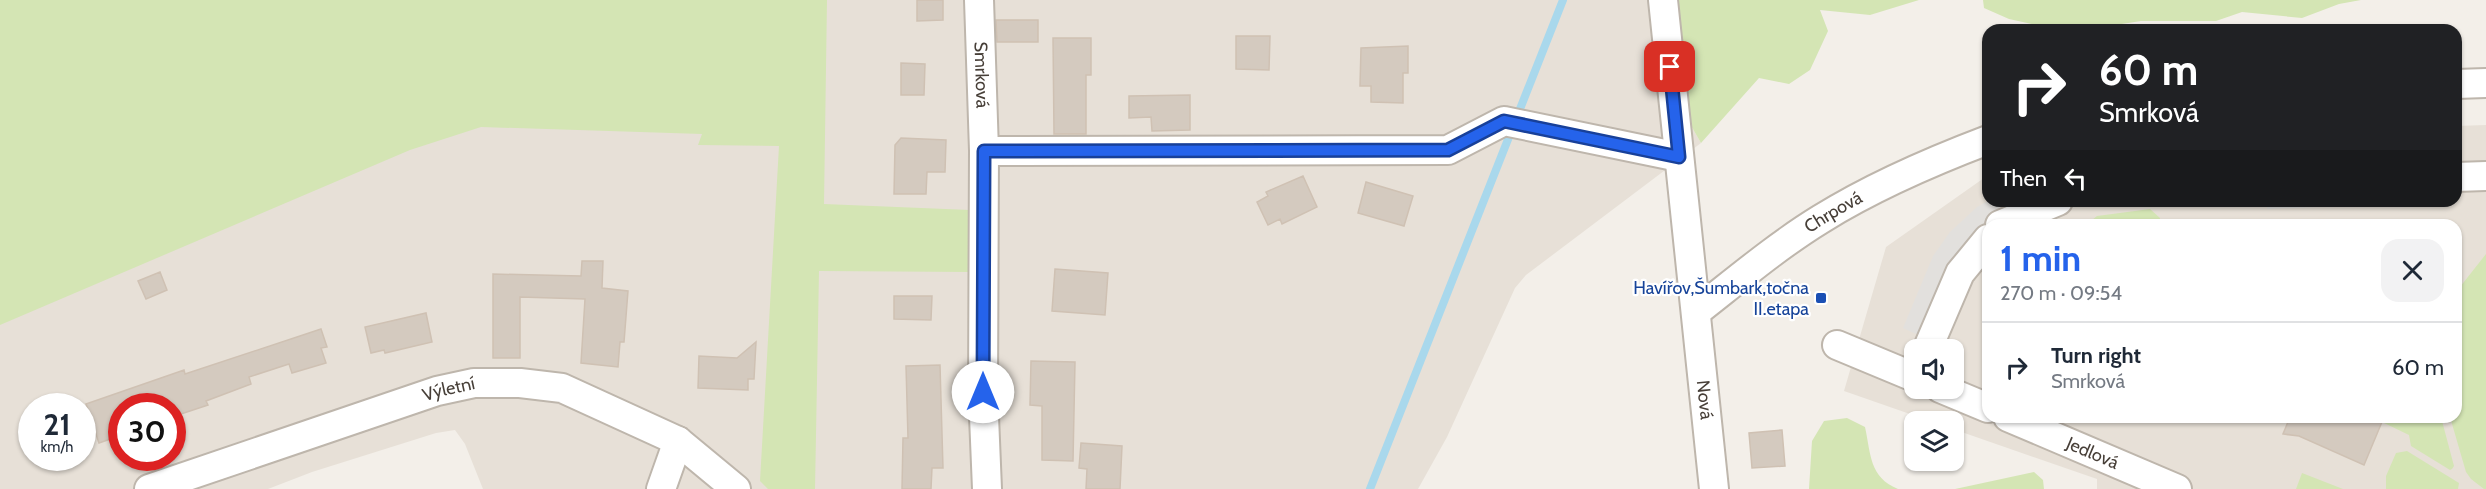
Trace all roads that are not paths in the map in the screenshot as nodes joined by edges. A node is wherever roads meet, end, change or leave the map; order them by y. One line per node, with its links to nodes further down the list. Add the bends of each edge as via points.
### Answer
1 (979, 0): 6 (street, Smrková)
2 (1663, 0): 7 (street, Nová)
3 (2486, 83): 4 (street)
4 (2462, 84)
5 (1982, 142): 13 (street, Chrpová, via 1886,182 1820,219)
6 (984, 151): 7 (street, via 1448,150 1504,121); 24 (street, Smrková, via 983,392)
7 (1679, 157): 13 (street, Nová)
8 (2486, 176): 9 (street)
9 (2462, 177)
10 (2044, 207): 11 (street)
11 (2014, 219)
12 (1982, 246): 14 (street, via 1960,273)
13 (1696, 312): 25 (street, Nová)
14 (1932, 339)
15 (1837, 345): 16 (street)
16 (1904, 373)
17 (1964, 398): 18 (street)
18 (1982, 406)
19 (2022, 423): 26 (street, Jedlová)
20 (678, 441): 21 (street, Výletní, via 562,388 474,383 437,391); 22 (street); 23 (street, Výletní)
21 (149, 489)
22 (661, 489)
23 (736, 489)
24 (987, 489)
25 (1714, 489)
26 (2177, 489)

